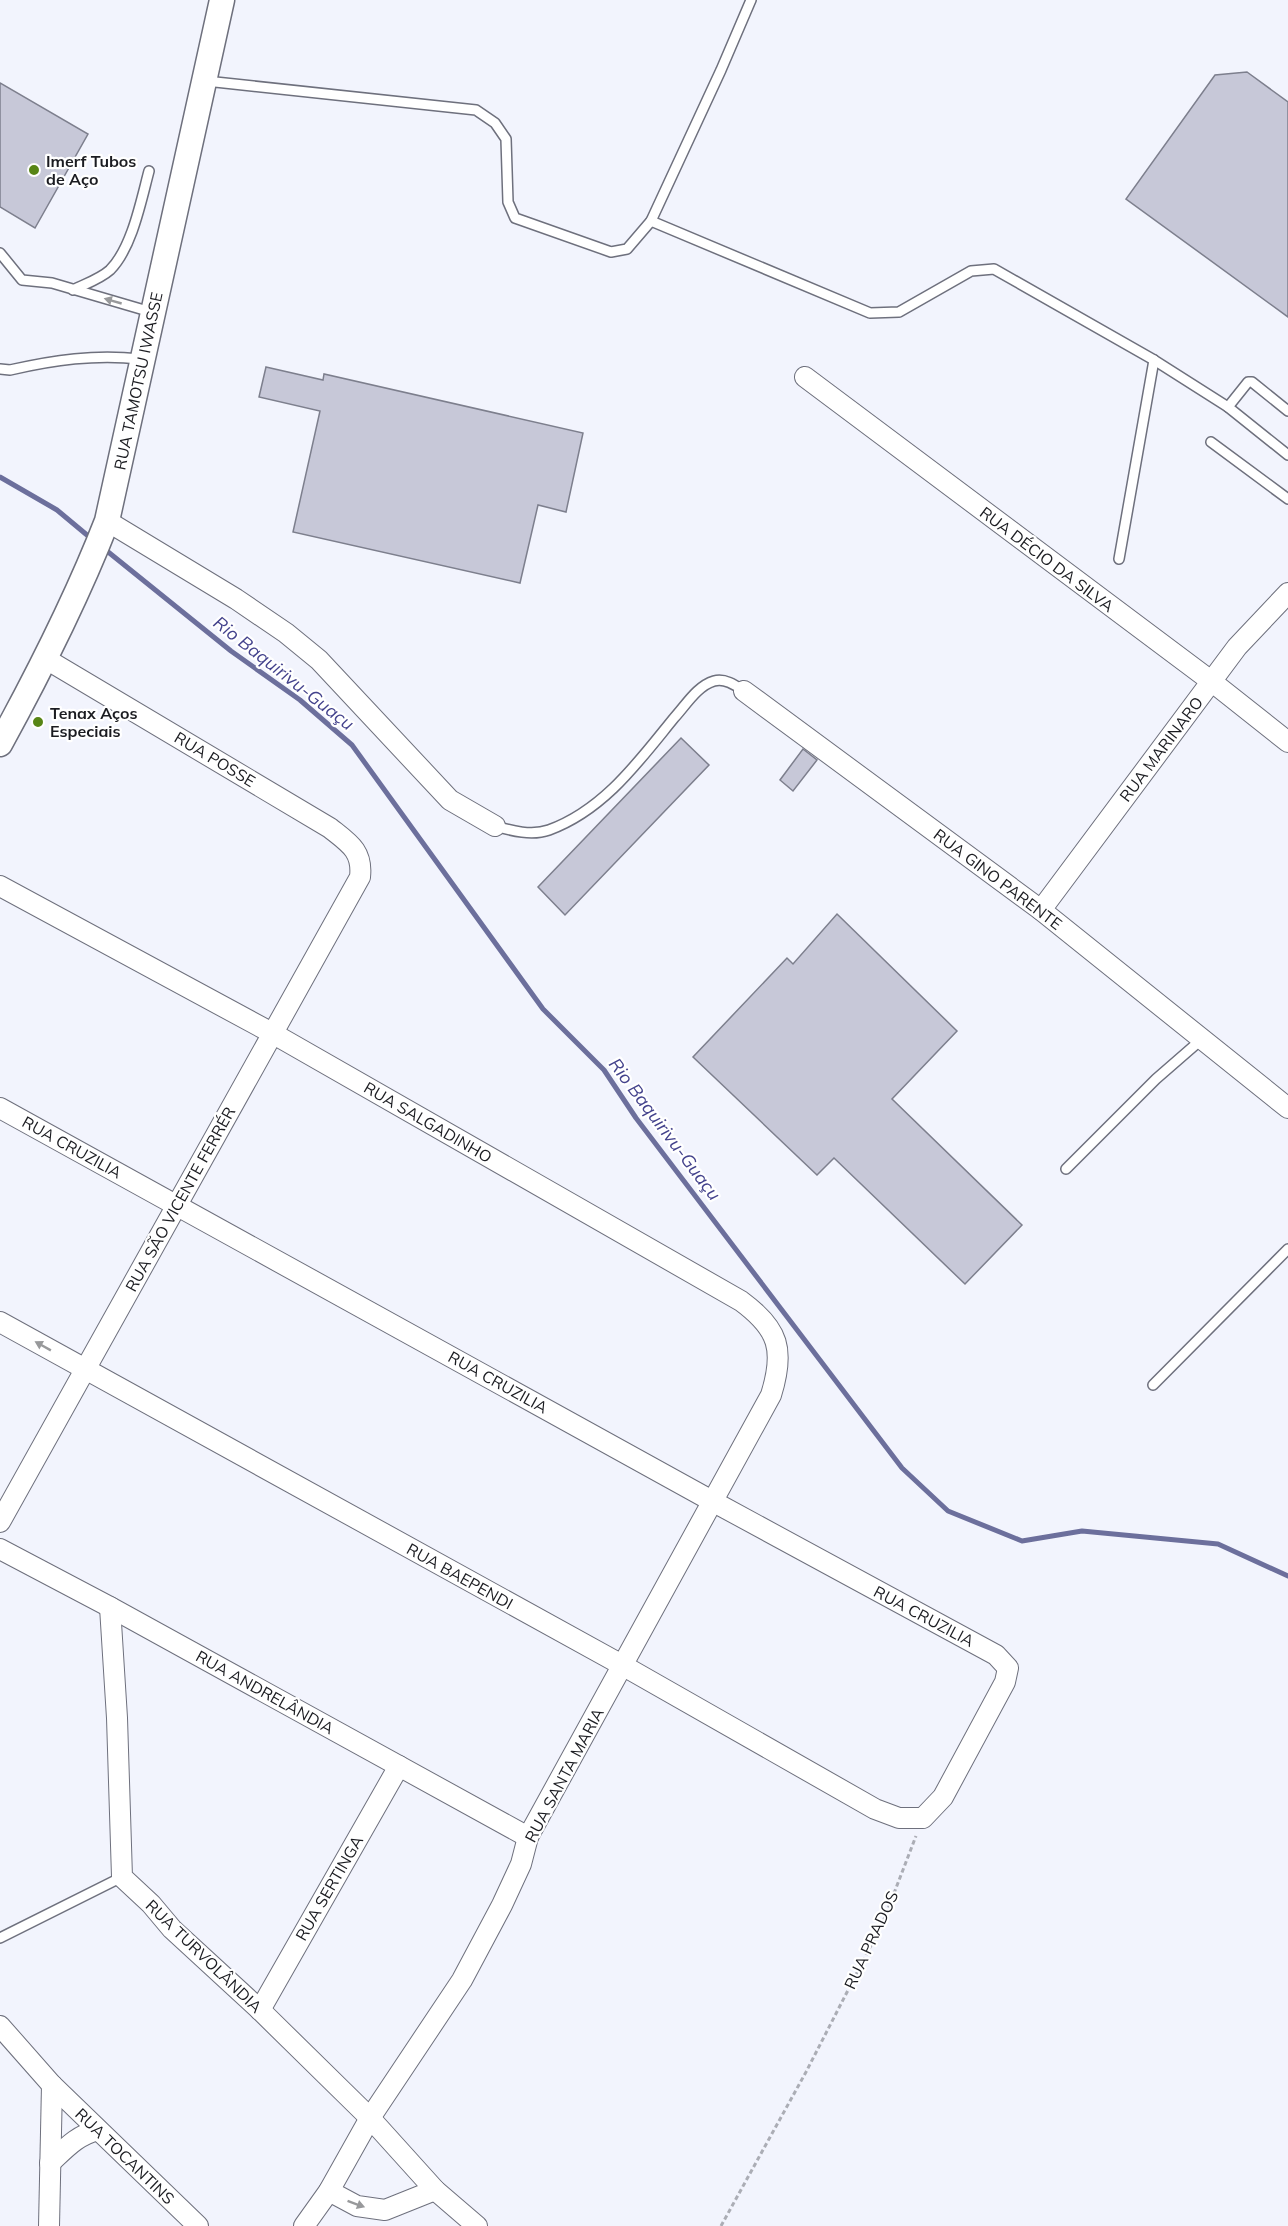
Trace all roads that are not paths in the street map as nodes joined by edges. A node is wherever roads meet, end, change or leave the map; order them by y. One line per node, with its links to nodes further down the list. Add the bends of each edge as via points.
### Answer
1 (222, 0): 3 (street, RUA TAMOTSU IWASSE)
2 (751, 0): 5 (lane)
3 (204, 81): 5 (lane, via 476,110 495,123 506,139 508,202 515,218 611,252 627,249); 8 (street, RUA TAMOTSU IWASSE)
4 (149, 171): 7 (lane, via 135,223 116,262 104,275)
5 (651, 221): 10 (lane, via 870,313 899,312 971,270 994,269)
6 (0, 253): 7 (lane, via 22,280)
7 (73, 290): 8 (lane, one-way to 7)
8 (152, 313): 9 (street, RUA TAMOTSU IWASSE)
9 (142, 359): 11 (lane, via 96,356); 18 (street, RUA TAMOTSU IWASSE)
10 (1154, 360): 13 (lane); 19 (lane)
11 (0, 369)
12 (805, 377): 22 (street, RUA DÉCIO DA SILVA)
13 (1228, 407): 14 (lane, via 1252,382); 16 (lane)
14 (1288, 411)
15 (1211, 442): 17 (lane)
16 (1288, 454)
17 (1288, 499)
18 (106, 523): 21 (street, RUA TAMOTSU IWASSE); 26 (street, via 286,633 320,660 450,800)
19 (1119, 558)
20 (1288, 593): 22 (street, RUA MARINARO)
21 (46, 659): 25 (street, RUA TAMOTSU IWASSE); 27 (street, RUA POSSE, via 330,828 357,853 362,864)
22 (1211, 681): 24 (street, RUA DÉCIO DA SILVA); 29 (street, RUA MARINARO)
23 (744, 691): 26 (lane, RUA GINO PARENTE, via 728,681 716,680 696,692 621,782 588,810 548,831 517,832); 29 (street, RUA GINO PARENTE)
24 (1288, 742)
25 (0, 744)
26 (495, 826)
27 (360, 877): 30 (street, RUA SÃO VICENTE FERRÉR)
28 (0, 886): 30 (street, RUA SALGADINHO)
29 (1041, 910): 31 (street, RUA GINO PARENTE)
30 (272, 1033): 35 (street, RUA SÃO VICENTE FERRÉR); 40 (street, RUA SALGADINHO, via 757,1313 769,1326 779,1359 778,1374)
31 (1202, 1039): 33 (street, RUA GINO PARENTE); 34 (lane)
32 (0, 1108): 35 (street, RUA CRUZILIA)
33 (1288, 1108)
34 (1066, 1169)
35 (176, 1205): 38 (street, RUA SÃO VICENTE FERRÉR); 41 (street, RUA CRUZILIA)
36 (1288, 1249): 39 (lane)
37 (0, 1322): 38 (street, RUA BAEPENDI, one-way to 37)
38 (86, 1370): 42 (street, RUA SÃO VICENTE FERRÉR); 45 (street, RUA BAEPENDI)
39 (1153, 1385)
40 (762, 1411): 41 (street, RUA SANTA MARIA)
41 (712, 1501): 45 (street, RUA SANTA MARIA); 47 (street, RUA CRUZILIA, via 996,1655 1008,1668 1005,1682 944,1797)
42 (0, 1522)
43 (0, 1550): 44 (street, RUA ANDRELÂNDIA)
44 (110, 1607): 46 (street, RUA ANDRELÂNDIA); 49 (street)
45 (622, 1665): 47 (street, RUA BAEPENDI, via 875,1809 899,1818); 48 (street, RUA SANTA MARIA)
46 (399, 1766): 48 (street, RUA ANDRELÂNDIA); 51 (street, RUA SERTINGA)
47 (923, 1818)
48 (528, 1838): 54 (street, RUA SANTA MARIA, via 502,1905 462,1980)
49 (122, 1877): 50 (lane); 51 (street, RUA TURVOLÂNDIA)
50 (0, 1938)
51 (260, 2010): 54 (street, RUA TURVOLÂNDIA)
52 (0, 2026): 53 (street, RUA TOCANTINS)
53 (52, 2085): 55 (street, RUA TOCANTINS); 56 (street)
54 (370, 2118): 57 (street, RUA TURVOLÂNDIA); 58 (street, RUA SANTA MARIA)
55 (98, 2130): 56 (street, via 73,2141); 61 (street, RUA TOCANTINS)
56 (50, 2163): 60 (street)
57 (435, 2190): 59 (street); 63 (street, RUA TURVOLÂNDIA)
58 (328, 2191): 59 (street, one-way to 59); 62 (street, RUA SANTA MARIA)
59 (387, 2218)
60 (49, 2226)
61 (198, 2226)
62 (304, 2226)
63 (477, 2226)

